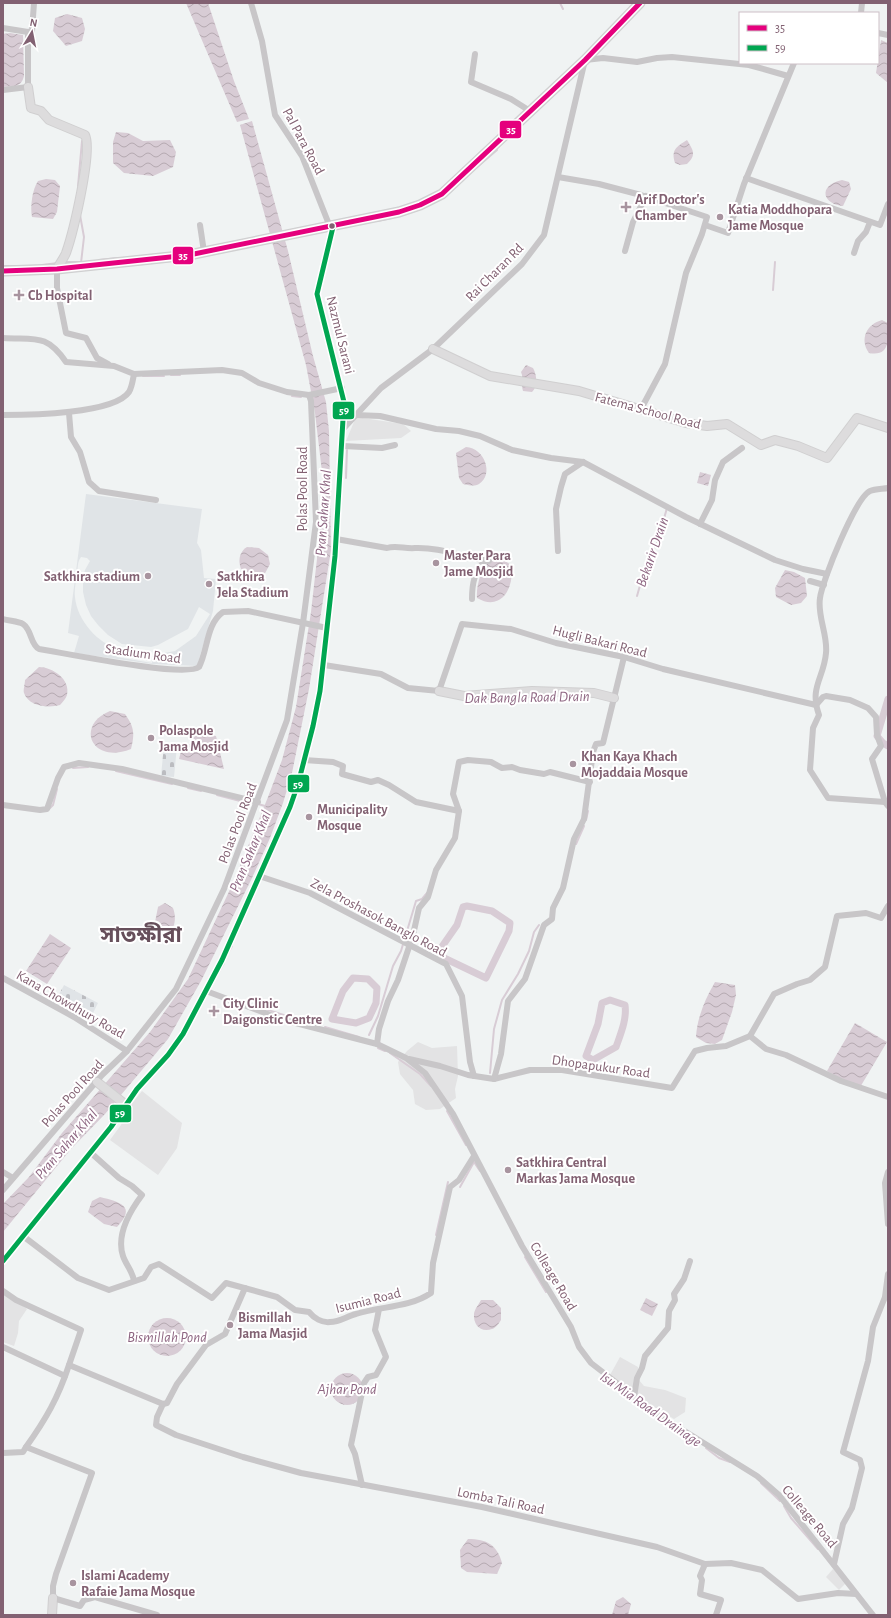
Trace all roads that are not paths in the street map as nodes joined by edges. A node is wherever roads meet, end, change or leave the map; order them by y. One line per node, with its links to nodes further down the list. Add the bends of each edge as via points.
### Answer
1 (34, 3): 5 (street, via 32,31)
2 (251, 3): 20 (street, Pal Para Road, via 262,41 275,115 302,156)
3 (638, 3): 7 (highway)
4 (3, 28): 5 (street)
5 (28, 32): 10 (street)
6 (475, 54): 12 (street, via 471,82)
7 (585, 60): 9 (street, via 603,58 637,62 672,57 749,66); 12 (highway); 13 (street, Rai Charan Rd)
8 (794, 64): 9 (street)
9 (788, 76): 14 (street)
10 (28, 87): 11 (street); 24 (main road, via 31,108 41,111 49,120 85,135 88,140 79,204 67,251)
11 (3, 90)
12 (530, 110): 20 (highway, via 442,194 398,212)
13 (558, 177): 15 (street); 27 (street, Rai Charan Rd, via 544,235 522,264)
14 (746, 178): 17 (street); 19 (street, via 728,233)
15 (646, 196): 19 (street, via 707,217); 21 (street, via 633,222)
16 (888, 204): 17 (street, via 880,225)
17 (870, 222): 23 (street)
18 (200, 225): 22 (street)
19 (705, 225): 32 (street, via 686,273 665,364)
20 (331, 227): 22 (highway); 30 (street, Nazmul Sarani, via 317,294)
21 (625, 251)
22 (204, 252): 24 (highway)
23 (854, 253)
24 (57, 269): 25 (highway); 28 (street, via 57,288 66,333 86,338 97,358)
25 (3, 271)
26 (3, 338): 28 (street, via 43,339 53,345 66,362)
27 (434, 349): 32 (main road, Fatema School Road, via 490,376 579,391); 35 (street, Rai Charan Rd, via 381,388)
28 (114, 366): 29 (street)
29 (134, 374): 31 (street, via 222,370 242,373 259,384); 33 (street, via 130,391 126,395 104,404)
30 (342, 388): 31 (street); 36 (street, Nazmul Sarani)
31 (309, 395): 52 (street, Polas Pool Road, via 314,448 316,522)
32 (641, 409): 37 (main road, Fatema School Road, via 686,423 707,426 727,424 761,445 775,440 827,458 857,418)
33 (69, 412): 34 (street); 43 (street, via 71,438 80,452 89,482 99,491)
34 (3, 415)
35 (355, 415): 36 (street, Rai Charan Rd); 41 (street, via 380,416 436,429 459,431 480,436 512,450)
36 (344, 428): 39 (street, Nazmul Sarani)
37 (888, 428)
38 (394, 445): 39 (street, via 382,448)
39 (343, 446): 45 (street, Nazmul Sarani)
40 (742, 448): 44 (street, via 724,462 715,480 712,500)
41 (582, 462): 44 (street); 46 (street, via 565,474 561,487 556,509)
42 (888, 488): 47 (street, via 869,491 856,506)
43 (156, 500)
44 (700, 524): 47 (street, via 775,560 804,570)
45 (336, 539): 50 (street, via 387,548 423,547 446,550 487,561 480,566 474,577); 53 (street, Nazmul Sarani)
46 (558, 550)
47 (827, 574): 49 (street)
48 (810, 582): 49 (street)
49 (824, 585): 58 (street, via 820,599 827,652 816,686)
50 (472, 599)
51 (3, 620): 52 (street, Stadium Road, via 23,624 39,649 187,671 199,667 204,659 211,627 223,612 248,611)
52 (303, 623): 53 (street, Stadium Road); 61 (street, Polas Pool Road, via 287,720)
53 (327, 628): 55 (street, Nazmul Sarani)
54 (624, 657): 56 (street, Hugli Bakari Road, via 556,643 511,629 462,624); 57 (street); 58 (street, Hugli Bakari Road, via 663,669)
55 (324, 665): 56 (street, via 382,674 408,688); 59 (street, Nazmul Sarani)
56 (439, 691): 57 (main road, via 464,696 532,691 594,693)
57 (614, 698): 60 (street, via 603,743 596,744 593,752)
58 (816, 705): 62 (street, via 819,715 813,728 810,770 828,798); 62 (street, via 826,696 850,700 868,708 876,717 877,735 882,746 872,759)
59 (304, 760): 64 (street, via 333,762 343,766 342,774 371,782 378,780 416,802); 65 (street, Nazmul Sarani, via 290,807)
60 (590, 782): 64 (street, via 550,772 544,774 512,767 502,768 492,762 462,761 459,762 453,794); 75 (street, via 584,819 574,839 563,888 553,908 552,919 544,925 525,979 508,1000 501,1054)
61 (258, 802): 63 (street, via 122,769 79,763 64,767 47,809); 72 (street, Polas Pool Road, via 224,889 176,989)
62 (886, 804)
63 (3, 805)
64 (459, 811): 67 (street, via 455,838 436,870 428,897 419,908)
65 (259, 876): 67 (street, Zela Proshasok Banglo Road, via 310,894 370,927); 69 (street, Nazmul Sarani)
66 (888, 906): 70 (street, via 881,918 866,913 837,916 825,967 810,980 774,994)
67 (410, 944): 71 (street, via 388,1001); 74 (street, Zela Proshasok Banglo Road, via 446,964 462,996)
68 (3, 978): 72 (street, Kana Chowdhury Road, via 74,1017)
69 (206, 992): 71 (street, Colleage Road, via 284,1020); 78 (street, Nazmul Sarani, via 180,1039 136,1089)
70 (750, 1036): 75 (street, Dhopapukur Road, via 726,1046 695,1051 672,1088 562,1070 530,1070); 77 (street, via 766,1049 786,1055 841,1081)
71 (377, 1044): 73 (street, Colleage Road)
72 (127, 1051): 76 (street, Polas Pool Road)
73 (406, 1058): 74 (street, Dhopapukur Road); 80 (street, Colleage Road, via 425,1073 436,1088 453,1114)
74 (474, 1076): 75 (street, Dhopapukur Road)
75 (494, 1078)
76 (97, 1082): 78 (main road); 83 (street, Polas Pool Road)
77 (888, 1097)
78 (126, 1105): 79 (street, Nazmul Sarani)
79 (90, 1152): 86 (street, Nazmul Sarani); 90 (street, via 142,1196 126,1223 122,1246)
80 (474, 1156): 93 (street, Isumia Road, via 459,1180 450,1187 433,1262 431,1293 420,1300); 97 (street, Colleage Road, via 522,1246 571,1327 578,1347 591,1363)
81 (3, 1172): 83 (street)
82 (888, 1172): 85 (street, via 885,1183)
83 (13, 1178): 84 (street, Polas Pool Road)
84 (3, 1190)
85 (888, 1223)
86 (23, 1236): 87 (street, Nazmul Sarani); 90 (street, via 78,1278 109,1290)
87 (3, 1261)
88 (690, 1261): 97 (street, via 684,1279 674,1294 675,1300 669,1311 668,1328 645,1356 637,1378)
89 (888, 1274): 103 (street, via 885,1297 873,1327 868,1361 843,1452 860,1460 862,1468 852,1508 843,1524)
90 (134, 1281): 91 (street, Isumia Road, via 144,1278 151,1267 159,1264 212,1298 226,1282)
91 (246, 1288): 93 (street, Isumia Road, via 277,1297 295,1310 309,1312 314,1318 330,1323); 98 (street, via 225,1334 206,1345 177,1384 168,1402)
92 (3, 1291): 95 (street, via 16,1300 82,1330)
93 (379, 1309): 101 (street, via 375,1330 386,1357 376,1375 368,1377 364,1383 351,1444)
94 (3, 1347): 96 (street)
95 (69, 1365): 96 (street); 98 (street)
96 (65, 1376): 99 (street, via 47,1417)
97 (634, 1397): 103 (street, Colleage Road, via 757,1476 779,1495)
98 (163, 1404): 101 (street, Lomba Tali Road, via 156,1425 176,1435 301,1473)
99 (26, 1447): 100 (street, via 23,1452); 105 (street, via 92,1474 56,1574)
100 (3, 1453)
101 (362, 1485): 102 (street, Lomba Tali Road, via 482,1507 657,1547)
102 (705, 1564): 104 (street, Lomba Tali Road, via 730,1564 762,1570 798,1599 838,1592); 108 (street, via 700,1576 700,1594 722,1600)
103 (834, 1564): 104 (street, Colleage Road)
104 (856, 1594): 109 (street, Colleage Road)
105 (53, 1598): 106 (main road); 107 (street, via 80,1606 84,1600 95,1597)
106 (52, 1615)
107 (158, 1615)
108 (716, 1615)
109 (873, 1615)

